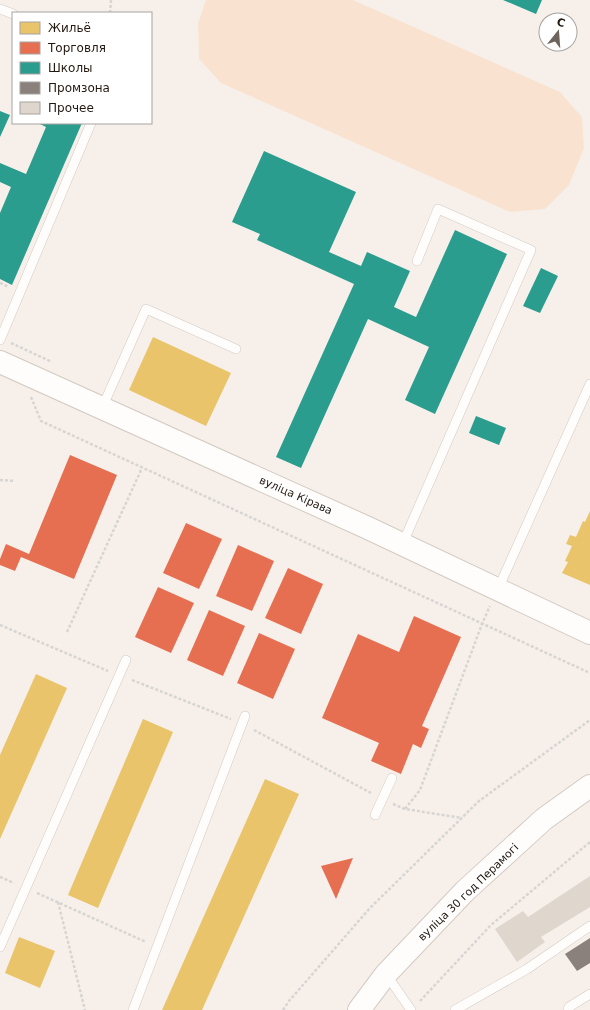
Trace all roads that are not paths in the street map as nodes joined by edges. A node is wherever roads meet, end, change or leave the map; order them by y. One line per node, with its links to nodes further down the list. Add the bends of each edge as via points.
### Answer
1 (0, 9): 2 (lane)
2 (12, 14)
3 (91, 124): 5 (lane)
4 (417, 261): 10 (lane, via 438,209 531,250)
5 (0, 340)
6 (236, 349): 9 (lane, via 146,308)
7 (0, 362): 9 (street, вуліца Кірава)
8 (590, 384): 11 (lane)
9 (102, 408): 10 (street, вуліца Кірава)
10 (402, 544): 11 (street, вуліца Кірава)
11 (498, 589): 12 (street, вуліца Кірава)
12 (590, 633)
13 (126, 660): 19 (lane)
14 (245, 716): 23 (lane)
15 (392, 778): 17 (lane)
16 (590, 786): 20 (street, вуліца 30 год Перамогі, via 544,819 471,886)
17 (375, 815)
18 (590, 926): 25 (lane, via 527,969)
19 (0, 947)
20 (386, 974): 22 (lane); 24 (street, вуліца 30 год Перамогі)
21 (590, 994): 26 (lane)
22 (414, 1007)
23 (133, 1010)
24 (359, 1010)
25 (455, 1010)
26 (568, 1010)

